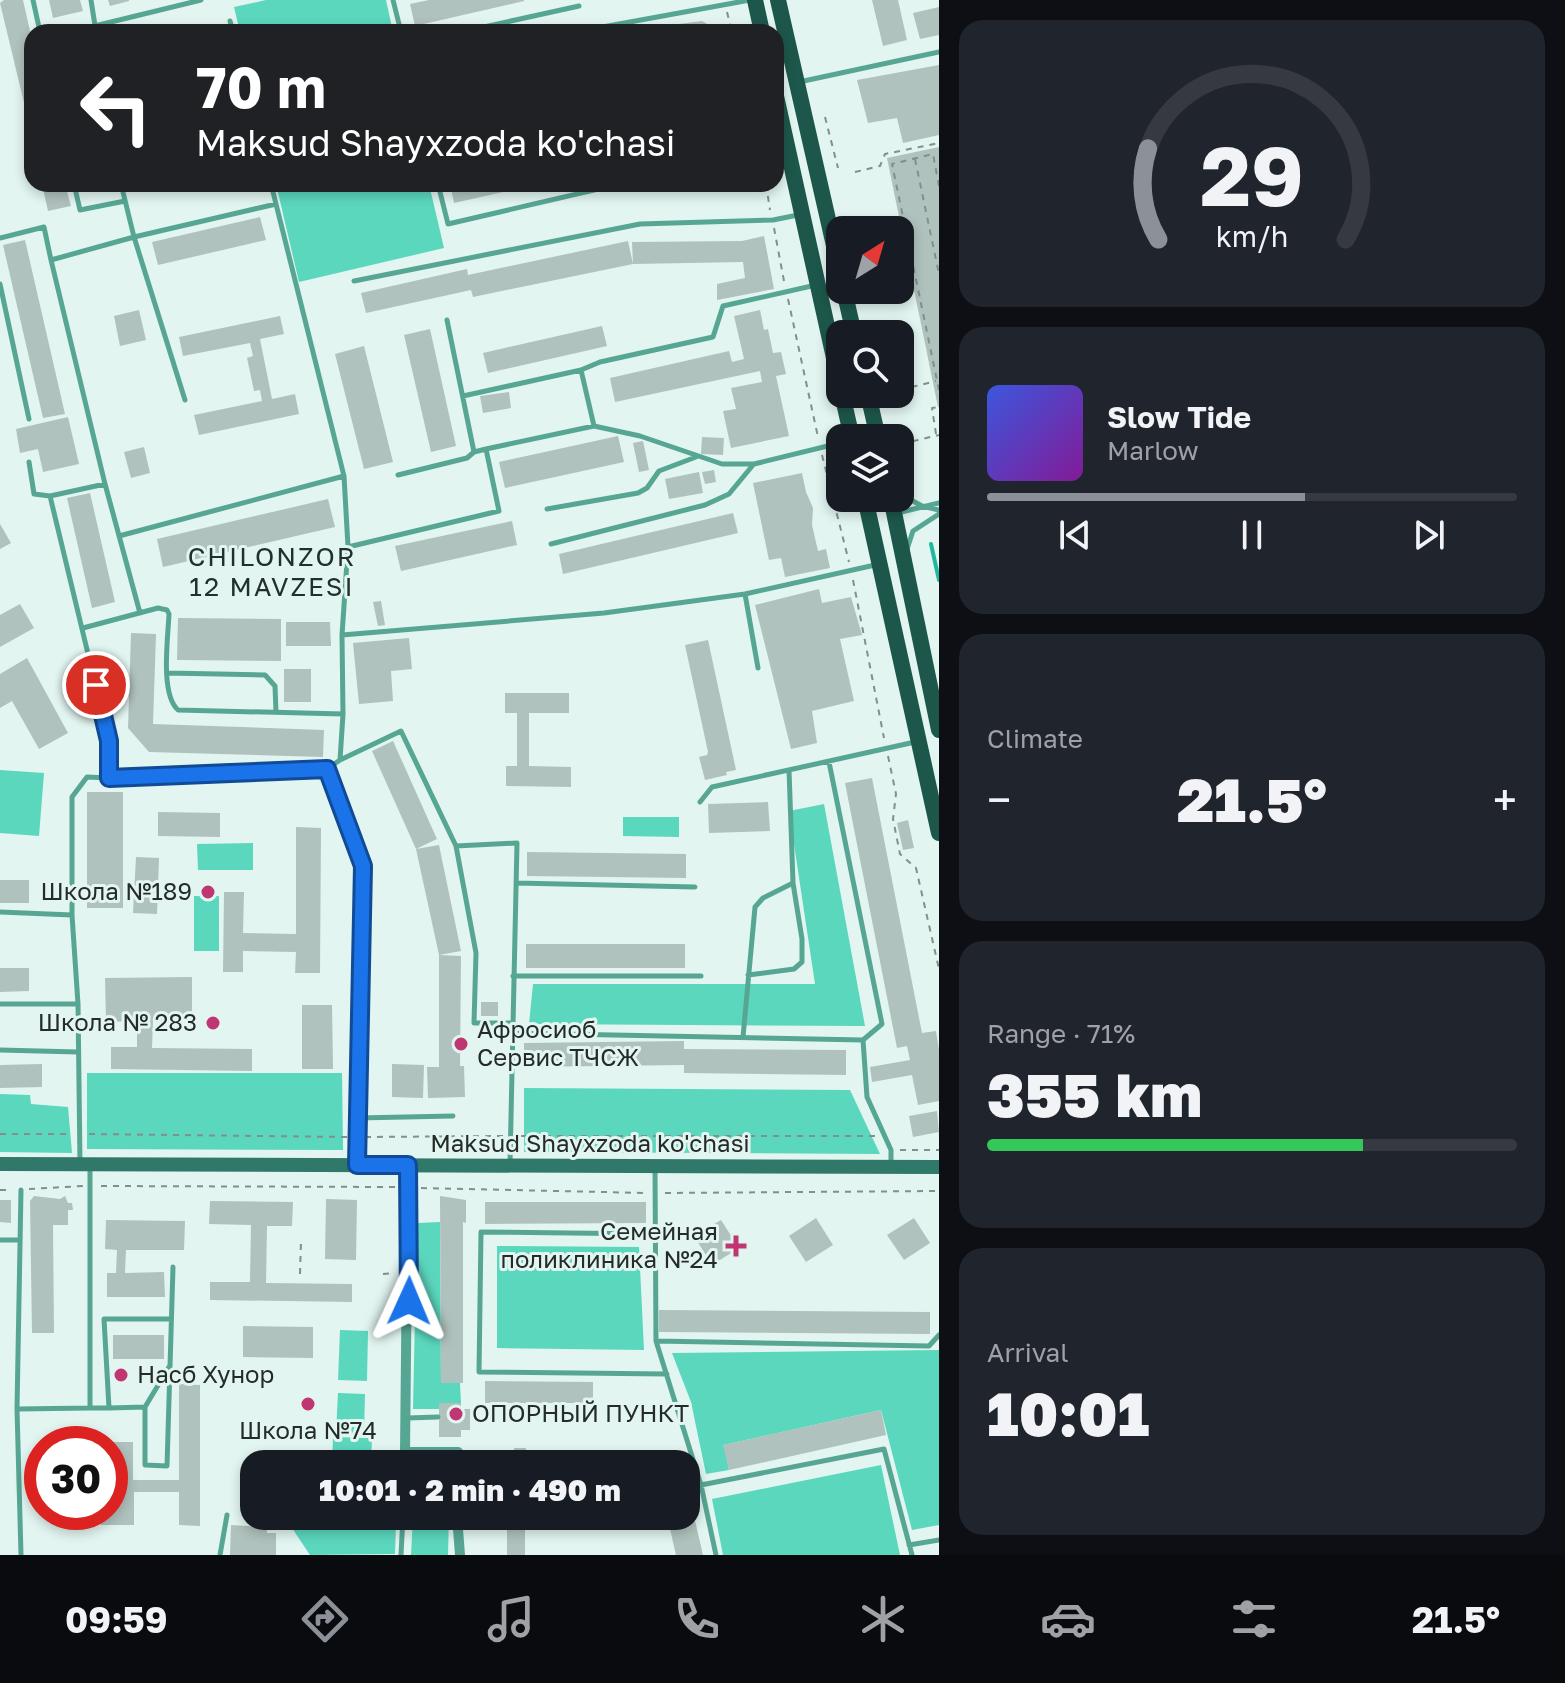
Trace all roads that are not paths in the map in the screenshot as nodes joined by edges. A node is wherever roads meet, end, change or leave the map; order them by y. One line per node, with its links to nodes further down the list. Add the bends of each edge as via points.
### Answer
1 (33, 0): 9 (lane)
2 (91, 0): 10 (lane)
3 (201, 0): 11 (lane)
4 (393, 0): 13 (lane)
5 (752, 0): 15 (lane); 16 (main road)
6 (778, 0): 17 (main road)
7 (579, 6): 14 (lane)
8 (230, 21): 12 (lane)
9 (38, 24)
10 (95, 24)
11 (114, 24)
12 (231, 24)
13 (399, 24)
14 (497, 24)
15 (619, 24)
16 (760, 24)
17 (784, 24)
18 (784, 26): 20 (main road)
19 (939, 52): 20 (lane)
20 (797, 82): 30 (main road)
21 (784, 132): 29 (main road)
22 (76, 192): 27 (lane, via 80,210)
23 (123, 192): 27 (lane)
24 (273, 192): 28 (lane)
25 (440, 192): 26 (lane, via 448,224)
26 (586, 192)
27 (125, 201): 31 (lane)
28 (276, 204): 31 (lane); 51 (lane)
29 (802, 214): 34 (lane, via 773,220 640,224); 36 (main road)
30 (827, 216)
31 (134, 237): 33 (lane); 41 (lane)
32 (0, 238): 33 (lane, via 44,227)
33 (51, 260): 52 (lane)
34 (354, 281)
35 (0, 284): 42 (lane)
36 (818, 284): 38 (main road); 39 (lane, via 723,306 713,337)
37 (447, 320): 40 (lane)
38 (826, 321)
39 (581, 370): 40 (lane); 43 (lane)
40 (463, 396): 46 (lane)
41 (185, 400)
42 (29, 419)
43 (594, 426): 45 (lane); 47 (lane)
44 (826, 446): 49 (lane)
45 (486, 449): 46 (lane); 66 (lane, via 499,511)
46 (474, 452): 50 (lane)
47 (697, 457): 49 (lane); 58 (lane, via 659,471 638,493)
48 (29, 462): 53 (lane, via 34,494)
49 (754, 464): 65 (lane, via 729,494 705,505)
50 (398, 475)
51 (344, 476): 64 (lane); 66 (lane)
52 (105, 484): 53 (lane); 64 (lane)
53 (50, 496): 71 (lane)
54 (914, 502): 57 (lane)
55 (939, 503): 57 (lane)
56 (914, 506): 57 (lane)
57 (922, 506): 62 (lane)
58 (547, 509)
59 (868, 512): 63 (main road)
60 (883, 512): 63 (main road)
61 (894, 512): 68 (main road)
62 (939, 512): 68 (lane, via 913,531)
63 (870, 520): 67 (main road)
64 (119, 536): 70 (lane)
65 (551, 544)
66 (348, 547): 72 (lane)
67 (879, 563): 69 (lane); 78 (main road)
68 (904, 565): 77 (main road)
69 (745, 594): 72 (lane, via 604,613); 73 (lane)
70 (140, 613): 71 (lane); 74 (lane, via 158,608 169,614)
71 (83, 628): 83 (lane, via 109,741)
72 (342, 635): 76 (lane)
73 (758, 668)
74 (167, 673): 75 (lane, via 172,705 178,710); 75 (lane, via 265,675 275,686)
75 (276, 712): 76 (lane)
76 (343, 714): 79 (lane)
77 (939, 730)
78 (919, 741): 80 (lane); 85 (main road)
79 (340, 760): 81 (lane); 86 (lane, via 401,731)
80 (829, 762): 82 (lane); 100 (lane, via 882,1024)
81 (327, 769): 83 (lane); 104 (lane, via 363,866)
82 (789, 770): 84 (lane, via 712,787); 88 (lane)
83 (109, 778): 91 (lane, via 87,777 72,797)
84 (700, 802)
85 (939, 833)
86 (456, 846): 87 (lane, via 517,843); 97 (lane, via 476,953 474,1023)
87 (516, 883): 89 (lane); 93 (lane)
88 (793, 883): 92 (lane, via 755,907); 92 (lane, via 802,962 794,969)
89 (695, 887)
90 (0, 912): 91 (lane)
91 (72, 915): 96 (lane)
92 (748, 975): 99 (lane)
93 (513, 976): 94 (lane); 97 (lane)
94 (701, 976)
95 (0, 1004): 96 (lane)
96 (78, 1004): 102 (lane)
97 (512, 1023): 98 (lane)
98 (512, 1033): 99 (lane); 109 (lane)
99 (743, 1037): 100 (lane)
100 (863, 1040): 111 (lane, via 867,1097 891,1150)
101 (0, 1050): 102 (lane)
102 (78, 1052): 106 (lane)
103 (453, 1116): 104 (lane)
104 (357, 1118): 107 (lane)
105 (0, 1164): 106 (street, Maksud Shayxzoda ko'chasi)
106 (85, 1164): 107 (street, Maksud Shayxzoda ko'chasi); 124 (lane)
107 (357, 1165): 108 (street, Maksud Shayxzoda ko'chasi)
108 (408, 1165): 109 (street, Maksud Shayxzoda ko'chasi); 128 (street)
109 (510, 1166): 110 (street, Maksud Shayxzoda ko'chasi)
110 (655, 1166): 111 (street, Maksud Shayxzoda ko'chasi); 114 (lane)
111 (891, 1167): 112 (street, Maksud Shayxzoda ko'chasi)
112 (939, 1167)
113 (21, 1190): 116 (lane)
114 (655, 1234): 120 (lane); 122 (lane, via 481,1232 479,1372)
115 (0, 1240): 116 (lane)
116 (20, 1240): 126 (lane)
117 (173, 1267): 118 (lane)
118 (171, 1319): 121 (lane); 125 (lane, via 104,1319)
119 (939, 1335): 120 (lane, via 929,1346)
120 (656, 1341): 122 (lane)
121 (169, 1367): 123 (lane); 123 (lane, via 167,1466 145,1465)
122 (667, 1374): 130 (lane)
123 (145, 1407): 125 (lane)
124 (90, 1408): 125 (lane); 126 (lane)
125 (109, 1408)
126 (17, 1409): 136 (lane)
127 (438, 1417): 128 (lane)
128 (406, 1418): 129 (street)
129 (405, 1450)
130 (701, 1485): 135 (lane, via 884,1449); 140 (lane)
131 (227, 1515): 137 (lane)
132 (401, 1530): 138 (lane)
133 (458, 1530): 139 (street)
134 (939, 1540): 135 (lane)
135 (909, 1545): 141 (lane)
136 (21, 1555)
137 (220, 1555)
138 (400, 1555)
139 (460, 1555)
140 (716, 1555)
141 (912, 1555)

